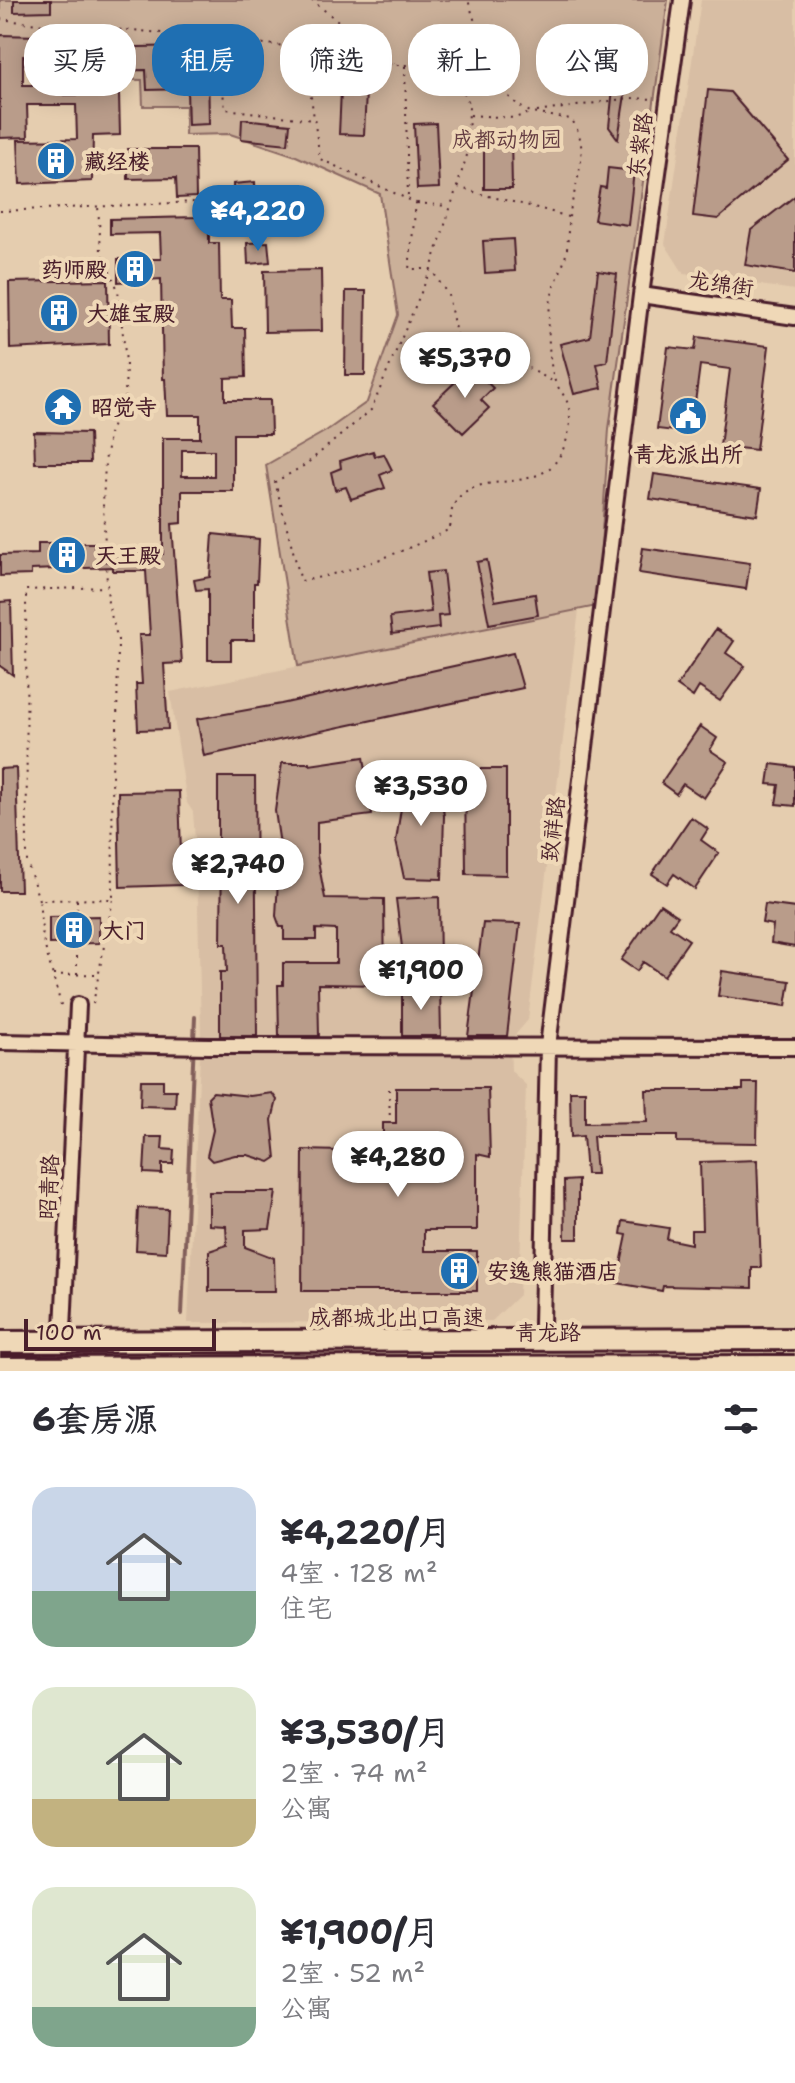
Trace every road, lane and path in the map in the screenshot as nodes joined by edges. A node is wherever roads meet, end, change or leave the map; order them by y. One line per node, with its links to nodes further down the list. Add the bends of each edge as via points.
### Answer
1 (311, 0): 7 (path)
2 (468, 0): 12 (path, via 495,84)
3 (682, 0): 11 (street, 东紫路)
4 (0, 19): 5 (path)
5 (152, 32)
6 (392, 64): 7 (path)
7 (395, 65): 8 (path)
8 (405, 65): 13 (path, via 439,65 449,71 469,103); 16 (path)
9 (224, 96): 14 (path, via 225,109)
10 (311, 96): 14 (path)
11 (668, 100): 12 (path, via 629,98); 24 (street, 东紫路)
12 (532, 113): 13 (path, via 514,118); 22 (path, via 571,119 581,132 579,181)
13 (468, 115): 15 (path, via 468,152)
14 (314, 121): 16 (path, via 320,159)
15 (457, 186): 20 (path); 22 (path)
16 (408, 199): 18 (path)
17 (218, 201): 19 (path)
18 (416, 203): 20 (path); 23 (path, via 409,269)
19 (98, 206): 21 (path); 27 (path, via 101,251 118,290 126,362 125,396 109,434 105,463)
20 (449, 206): 23 (path)
21 (0, 211)
22 (569, 217): 26 (path, via 566,255 550,301)
23 (431, 269): 26 (path, via 448,295 456,334); 26 (path, via 371,410 305,465 275,482 301,581 422,543 450,529 454,504 472,487 526,480 551,466 570,423 569,407)
24 (641, 295): 25 (street, 龙绵街); 38 (street, 致祥路)
25 (795, 317)
26 (554, 382)
27 (107, 587): 29 (path, via 118,640); 30 (path, via 26,590 27,862)
28 (77, 898): 29 (path); 30 (path); 31 (path)
29 (113, 899): 32 (path)
30 (39, 900): 33 (path)
31 (77, 974): 32 (path); 33 (path)
32 (99, 974): 34 (path)
33 (53, 975): 35 (path)
34 (86, 1004): 37 (street, 昭青路)
35 (61, 1005)
36 (0, 1042): 37 (street)
37 (78, 1045): 38 (street); 46 (street, 昭青路)
38 (548, 1046): 39 (street); 45 (street, 致祥路)
39 (795, 1047)
40 (389, 1089): 41 (path)
41 (390, 1123)
42 (795, 1339): 43 (highway, 成都城北出口高速, bridge)
43 (0, 1344): 46 (street, 青龙路)
44 (795, 1352): 45 (street, 青龙路)
45 (541, 1354): 46 (street, 青龙路); 49 (street, 致祥路)
46 (62, 1364)
47 (795, 1366): 48 (highway, bridge)
48 (0, 1368)
49 (541, 1371)

